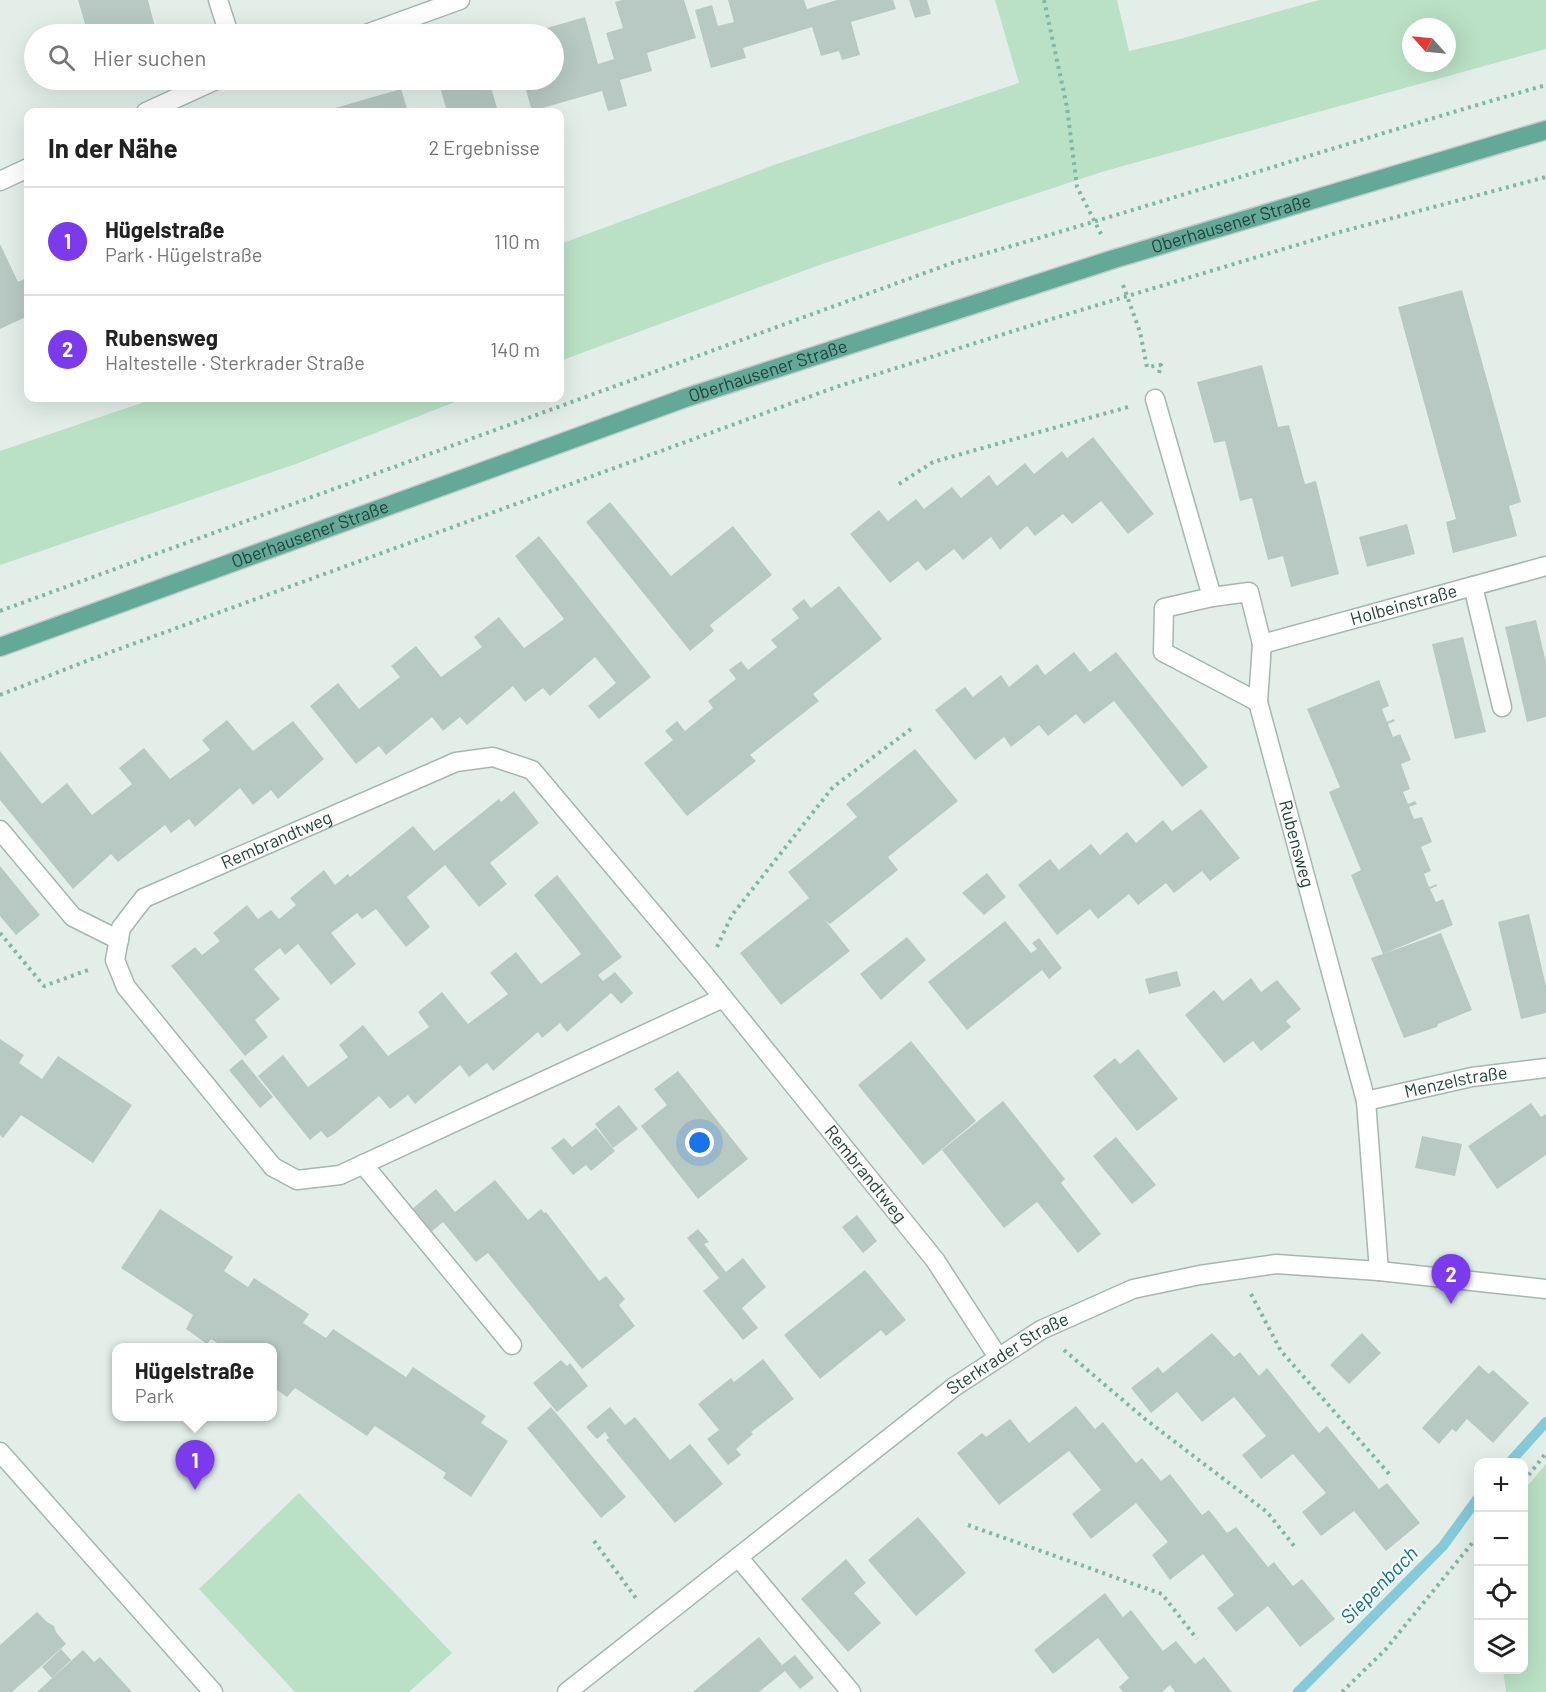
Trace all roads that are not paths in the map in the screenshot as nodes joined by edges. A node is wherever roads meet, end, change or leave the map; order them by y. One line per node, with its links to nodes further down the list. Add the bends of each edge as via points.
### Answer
1 (218, 0): 3 (street)
2 (460, 0): 4 (street)
3 (226, 24)
4 (394, 24)
5 (194, 90): 6 (street)
6 (155, 108)
7 (1546, 130): 15 (main road, Oberhausener Straße, via 1114,259 685,398)
8 (24, 170): 9 (street)
9 (0, 181)
10 (1155, 399): 13 (street)
11 (1546, 566): 12 (street, Holbeinstraße)
12 (1473, 586): 14 (street, Holbeinstraße); 17 (street)
13 (1212, 597): 14 (street, Rubensweg, via 1249,592); 16 (street, Rubensweg, via 1164,608 1163,652)
14 (1262, 644): 16 (street, Rubensweg)
15 (0, 646)
16 (1258, 702): 22 (street, Rubensweg)
17 (1502, 707)
18 (0, 831): 19 (street, via 74,917)
19 (119, 940): 20 (street, Rembrandtweg, via 121,928 144,898 456,762 493,757 532,770); 23 (street, Rembrandtweg, via 115,960 126,987 273,1167 297,1180 340,1174)
20 (723, 998): 23 (street); 27 (street, Rembrandtweg, via 935,1260)
21 (1546, 1068): 22 (street, Menzelstraße, via 1472,1077)
22 (1366, 1101): 24 (street, Rubensweg)
23 (363, 1164): 26 (street)
24 (1379, 1271): 25 (street, Sterkrader Straße); 27 (street, Sterkrader Straße, via 1276,1264 1133,1289 1041,1330)
25 (1546, 1289)
26 (512, 1345)
27 (998, 1358): 29 (street, Sterkrader Straße, via 954,1387)
28 (0, 1452): 30 (street)
29 (738, 1557): 31 (street, Sterkrader Straße); 32 (street)
30 (213, 1692)
31 (567, 1692)
32 (851, 1692)

